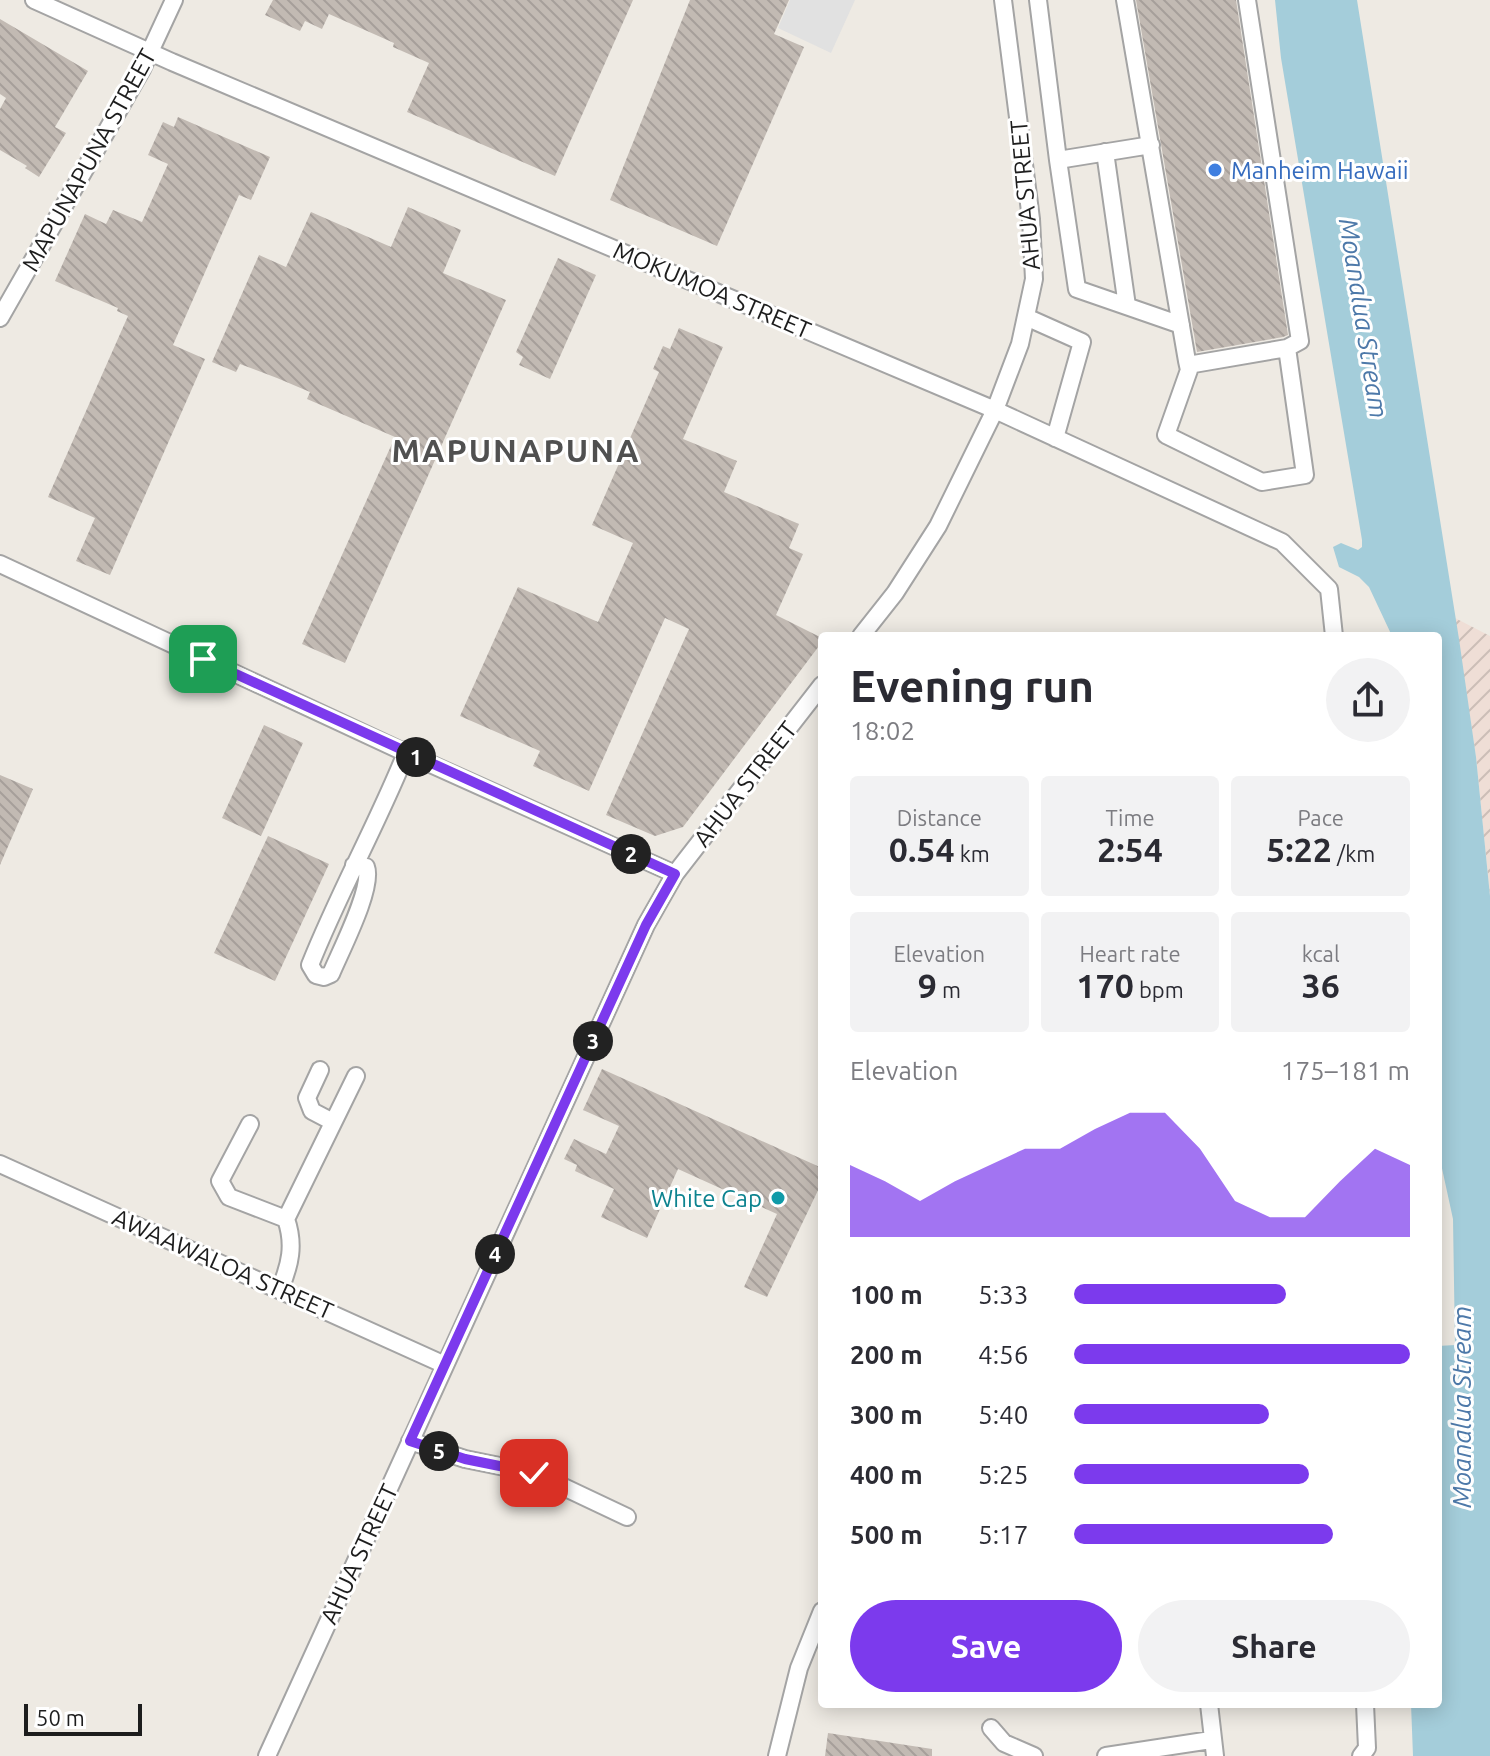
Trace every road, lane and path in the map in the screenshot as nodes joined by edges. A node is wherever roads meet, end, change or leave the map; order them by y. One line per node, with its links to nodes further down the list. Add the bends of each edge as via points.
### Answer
1 (34, 0): 7 (street, MOKUMOA STREET)
2 (174, 0): 7 (street, MAPUNAPUNA STREET)
3 (1003, 0): 12 (street, AHUA STREET, via 1031,219 1034,279)
4 (1038, 0): 10 (street)
5 (1125, 0): 8 (street)
6 (1247, 0): 15 (street, via 1300,341)
7 (149, 51): 13 (street, MAPUNAPUNA STREET); 17 (street, MOKUMOA STREET)
8 (1151, 145): 9 (street); 14 (street)
9 (1105, 152): 10 (street); 11 (street)
10 (1058, 160): 11 (street, via 1077,289)
11 (1127, 306): 14 (street)
12 (1026, 317): 17 (street, AHUA STREET); 18 (street, via 1082,342)
13 (0, 318)
14 (1181, 325): 16 (street)
15 (1287, 348): 16 (street); 16 (street, via 1305,475 1274,481 1262,482 1166,435)
16 (1188, 365)
17 (995, 410): 18 (street, MOKUMOA STREET); 20 (street, AHUA STREET, via 938,526)
18 (1055, 438): 21 (street, MOKUMOA STREET, via 1282,542 1329,589)
19 (0, 564): 23 (street)
20 (864, 632)
21 (1334, 632)
22 (818, 690): 25 (street, AHUA STREET)
23 (406, 753): 24 (street); 25 (street)
24 (354, 865): 24 (street, via 310,965 316,975 331,974 366,885 366,867)
25 (675, 874): 33 (street, AHUA STREET, via 646,925)
26 (320, 1070): 28 (street, via 307,1098 312,1111)
27 (356, 1076): 28 (street)
28 (333, 1122): 31 (street)
29 (250, 1124): 31 (street, via 220,1181 229,1197)
30 (0, 1164): 32 (street, AWAAWALOA STREET)
31 (286, 1219): 32 (street, via 291,1252)
32 (280, 1289): 33 (street, AWAAWALOA STREET)
33 (445, 1365): 34 (street, AHUA STREET)
34 (410, 1441): 35 (street, via 534,1473); 41 (street, AHUA STREET)
35 (627, 1517)
36 (818, 1621): 42 (street, via 799,1668)
37 (1209, 1708): 40 (street)
38 (1365, 1708): 45 (street, via 1367,1748)
39 (991, 1728): 43 (street, via 1004,1743)
40 (1213, 1748): 44 (street)
41 (267, 1756)
42 (777, 1756)
43 (1034, 1756)
44 (1106, 1756)
45 (1361, 1756)

